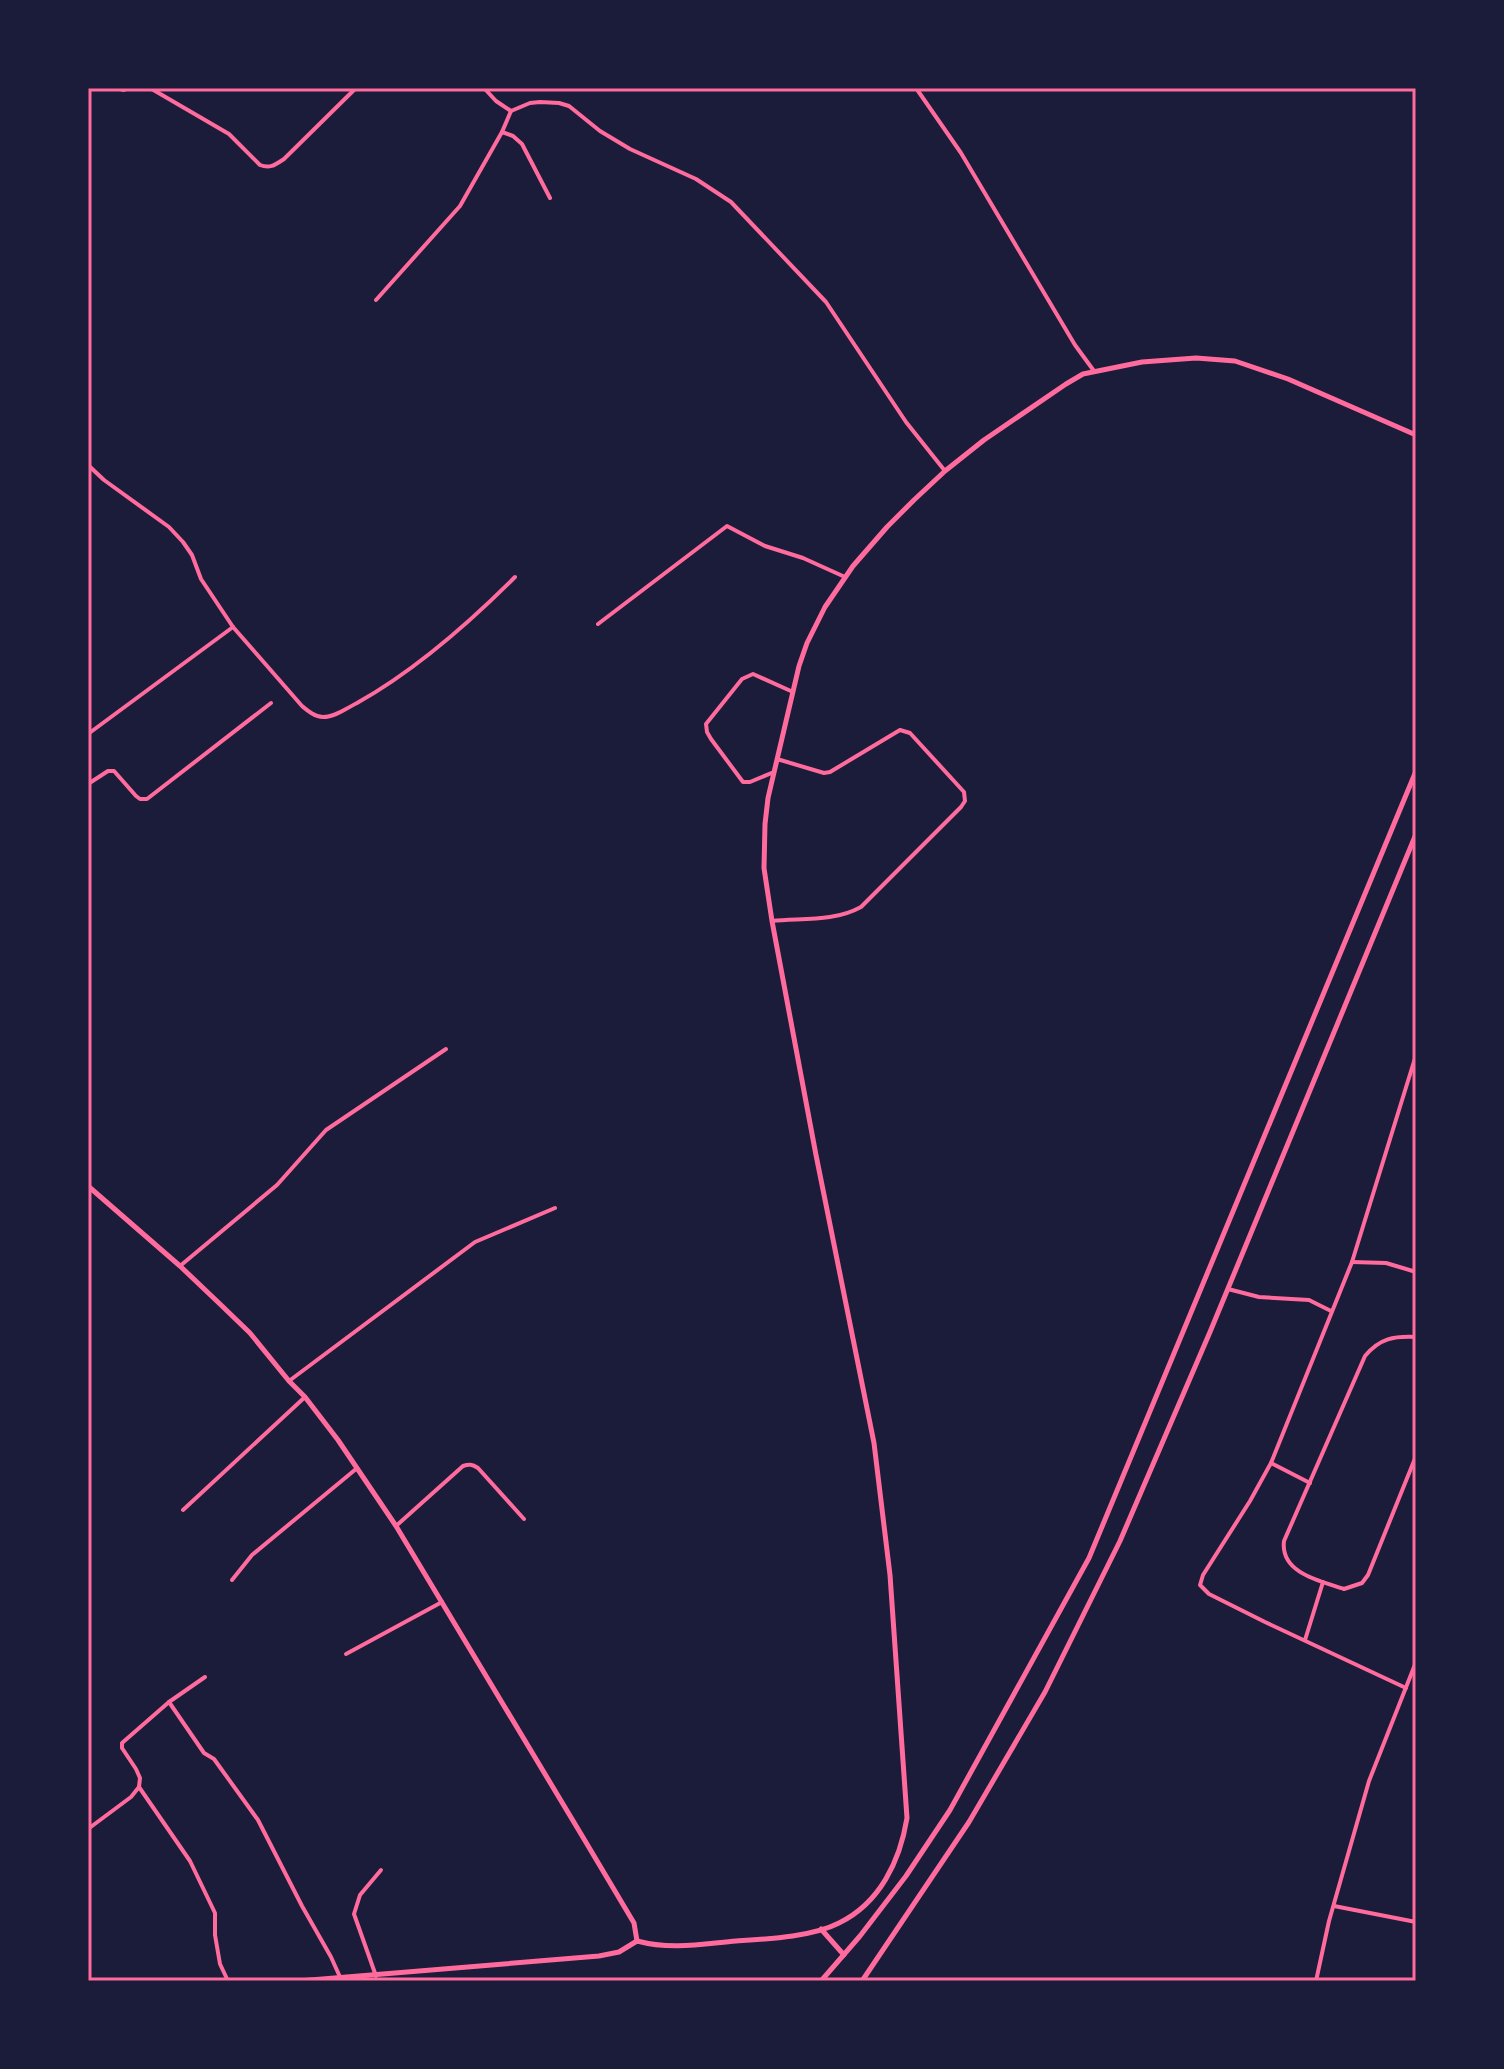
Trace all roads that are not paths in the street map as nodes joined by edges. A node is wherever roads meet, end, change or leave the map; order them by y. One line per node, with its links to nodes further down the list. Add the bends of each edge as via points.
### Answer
1 (117, 88): 2 (street)
2 (129, 88)
3 (150, 88): 4 (street, via 229,134 266,168 284,159)
4 (356, 88)
5 (484, 88): 7 (street)
6 (916, 88): 11 (street)
7 (511, 111): 8 (street); 14 (street, via 540,102 569,106 620,143 731,202 826,302)
8 (502, 132): 9 (street, via 522,144); 10 (street, via 452,217)
9 (550, 198)
10 (376, 300)
11 (1094, 371): 12 (street, via 1170,359 1235,361); 14 (street, via 1066,384)
12 (1416, 435)
13 (88, 465): 18 (street, via 183,542)
14 (945, 471): 16 (street)
15 (515, 577): 18 (street, via 423,660 382,689 328,716 314,715 302,706)
16 (845, 577): 17 (street, via 727,526); 19 (street, via 807,643)
17 (598, 624)
18 (233, 627): 21 (street)
19 (793, 692): 22 (street); 24 (street, via 747,675 706,724 743,782)
20 (271, 703): 25 (street, via 147,799 136,796 114,771)
21 (88, 734)
22 (777, 759): 24 (street); 27 (street, via 830,772 904,730 965,797 861,907 830,918)
23 (1416, 771): 63 (street, via 1089,1558 950,1810)
24 (774, 772): 27 (street, via 764,857)
25 (88, 784)
26 (1416, 834): 35 (street)
27 (772, 921): 61 (street, via 874,1443 906,1794 904,1837 884,1883 842,1922)
28 (446, 1049): 33 (street, via 326,1130 277,1185)
29 (1416, 1055): 32 (street)
30 (88, 1186): 33 (street)
31 (555, 1208): 38 (street, via 475,1242)
32 (1352, 1262): 34 (street, via 1386,1263); 36 (street)
33 (180, 1266): 38 (street, via 250,1333)
34 (1416, 1272)
35 (1228, 1289): 36 (street, via 1309,1300); 69 (street, via 1120,1541 1045,1692 961,1834)
36 (1331, 1311): 41 (street)
37 (1416, 1337): 43 (street, via 1383,1339 1365,1356)
38 (289, 1381): 39 (street)
39 (305, 1397): 42 (street); 44 (street)
40 (1416, 1456): 48 (street, via 1368,1575 1344,1589)
41 (1271, 1463): 43 (street); 50 (street, via 1200,1585)
42 (356, 1469): 46 (street); 47 (street, via 252,1555)
43 (1310, 1483): 48 (street, via 1283,1551 1294,1569)
44 (183, 1510)
45 (524, 1519): 46 (street, via 478,1468 467,1465)
46 (396, 1526): 49 (street)
47 (232, 1580)
48 (1323, 1582): 50 (street)
49 (442, 1602): 51 (street); 62 (street, via 634,1923)
50 (1305, 1640): 54 (street)
51 (346, 1654)
52 (1416, 1662): 54 (street)
53 (205, 1677): 55 (street)
54 (1406, 1688): 59 (street, via 1369,1781)
55 (169, 1702): 56 (street, via 122,1743 140,1778); 65 (street, via 258,1820)
56 (139, 1787): 57 (street); 66 (street, via 190,1861 215,1913 220,1964)
57 (88, 1829)
58 (381, 1870): 64 (street, via 360,1895 354,1914)
59 (1334, 1906): 60 (street); 70 (street)
60 (1416, 1922)
61 (821, 1929): 62 (street, via 666,1948); 63 (street)
62 (637, 1941): 64 (street, via 599,1956)
63 (844, 1955): 68 (street)
64 (376, 1976): 65 (street)
65 (340, 1977): 67 (street)
66 (228, 1981)
67 (298, 1981)
68 (821, 1981)
69 (862, 1981)
70 (1316, 1981)

